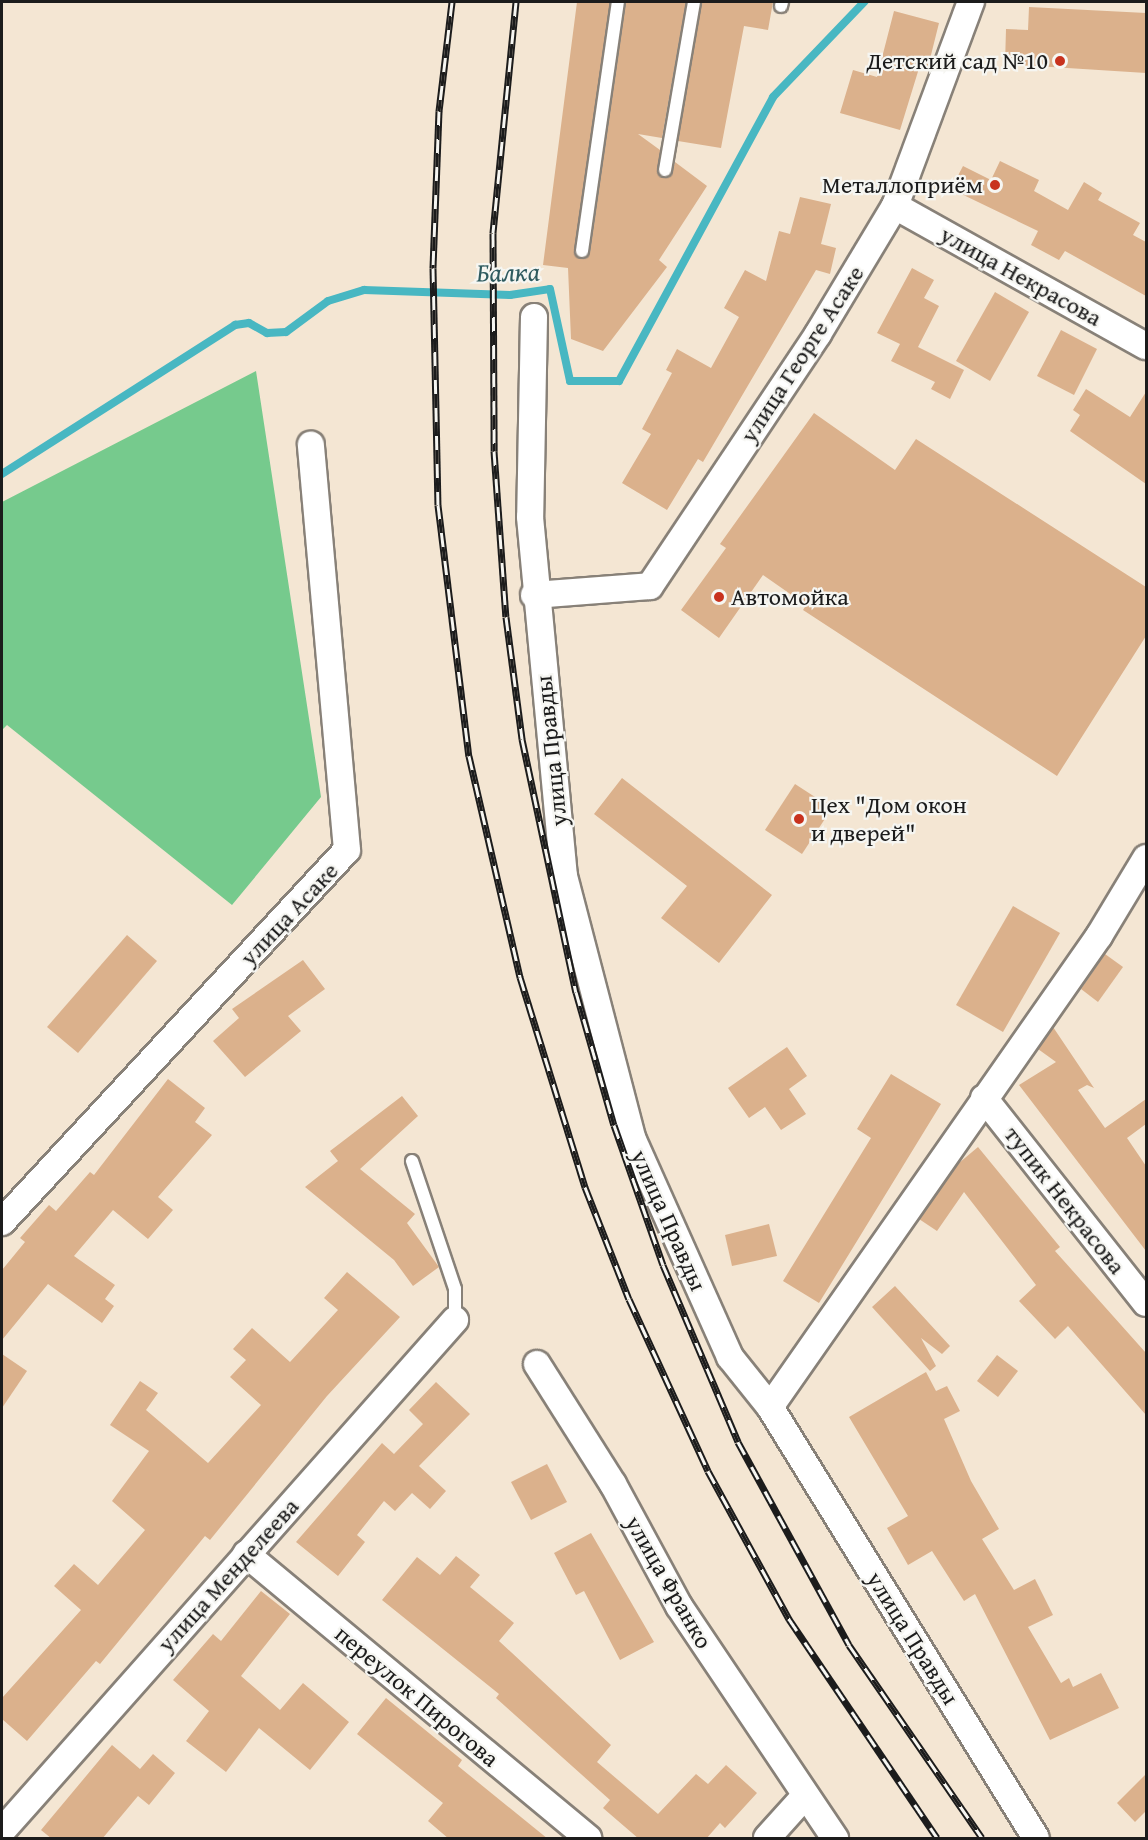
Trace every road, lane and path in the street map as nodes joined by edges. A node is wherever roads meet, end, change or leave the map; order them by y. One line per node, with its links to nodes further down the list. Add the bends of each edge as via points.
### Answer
1 (618, 2): 6 (lane)
2 (694, 2): 4 (lane)
3 (971, 2): 5 (street, улица Георге Асаке)
4 (665, 170)
5 (895, 206): 8 (street, улица Некрасова); 10 (street, улица Георге Асаке, via 818,334 650,586)
6 (582, 251)
7 (534, 317): 10 (street, улица Правды, via 530,517)
8 (1146, 346)
9 (311, 445): 14 (street, улица Асаке, via 347,850)
10 (534, 596): 18 (street, улица Правды, via 564,876 633,1140 730,1357)
11 (1146, 858): 12 (street, via 1099,936)
12 (984, 1098): 15 (street, тупик Некрасова); 18 (street)
13 (412, 1161): 16 (lane, via 455,1289)
14 (2, 1222)
15 (1146, 1303)
16 (455, 1320): 19 (street, улица Менделеева)
17 (537, 1364): 20 (street, улица Франко, via 613,1484 679,1606)
18 (770, 1407): 25 (street, улица Правды)
19 (246, 1554): 21 (street, улица Менделеева); 22 (street, переулок Пирогова)
20 (803, 1798): 23 (street); 24 (street, улица Франко)
21 (2, 1831)
22 (588, 1839)
23 (767, 1839)
24 (835, 1839)
25 (1036, 1839)

